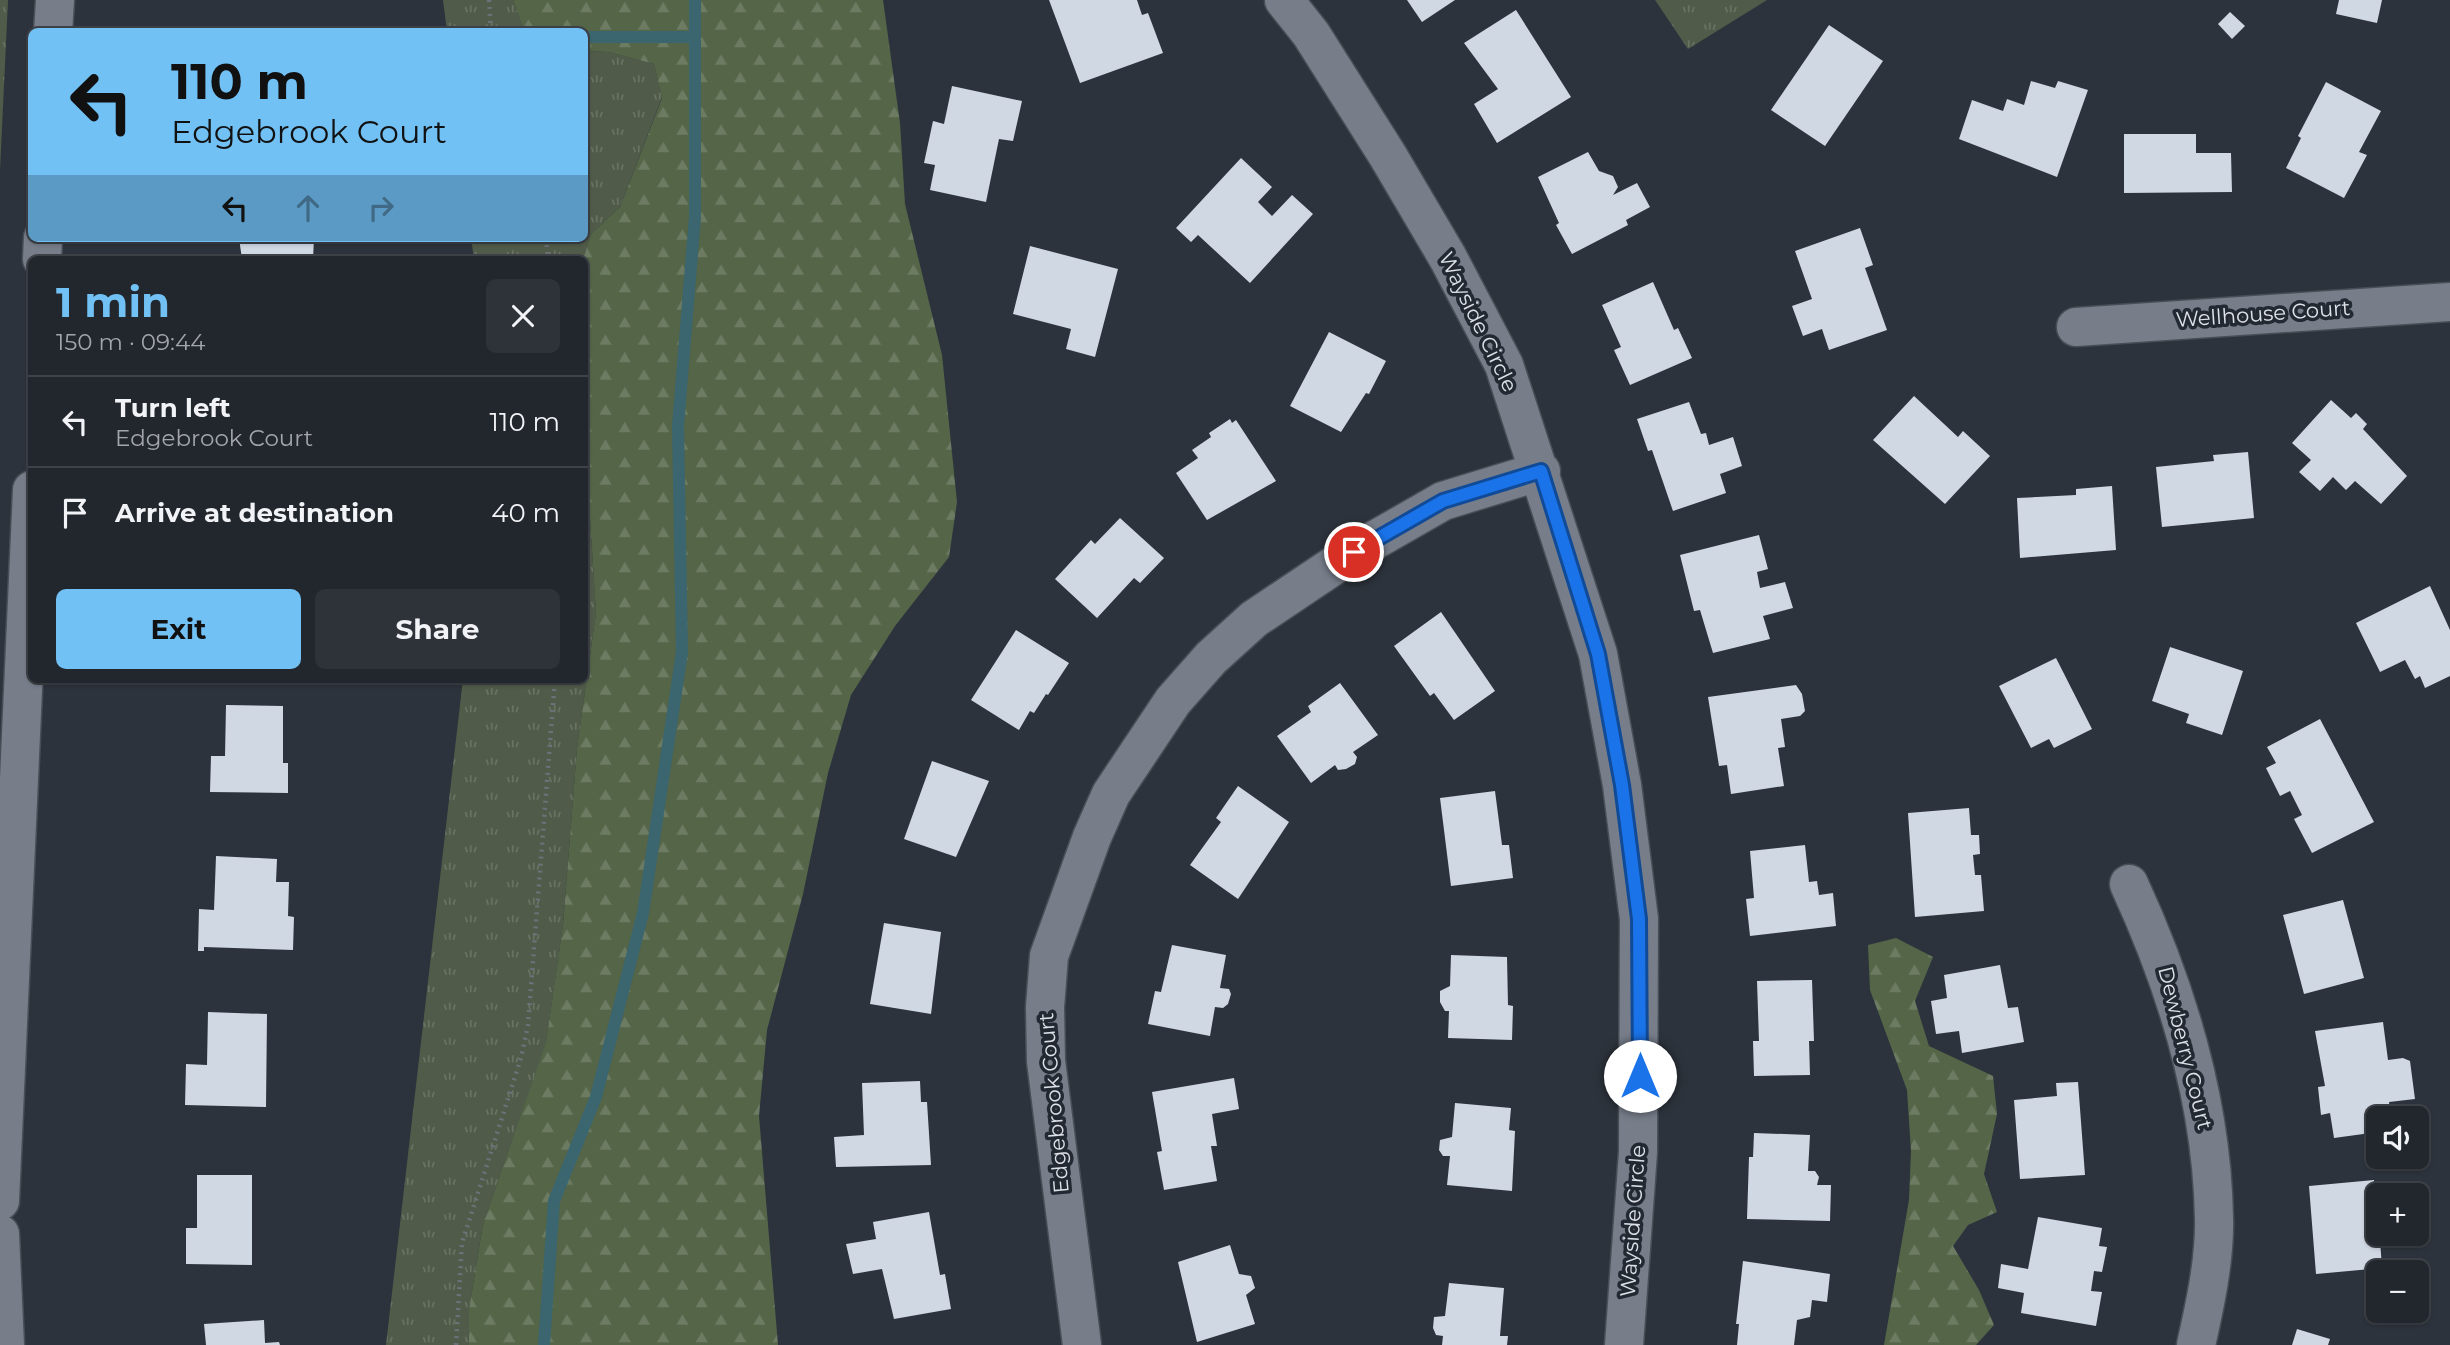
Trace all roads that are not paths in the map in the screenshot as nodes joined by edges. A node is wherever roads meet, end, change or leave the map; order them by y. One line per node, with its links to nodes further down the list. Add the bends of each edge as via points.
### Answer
1 (55, 0): 3 (street)
2 (1284, 0): 6 (street, Wayside Circle, via 1311,34 1448,258 1504,365)
3 (53, 28)
4 (2450, 302): 5 (street, Wellhouse Court)
5 (2076, 327)
6 (1541, 471): 12 (street, Edgebrook Court, via 1443,501 1354,552 1254,619 1173,701 1111,794 1049,957 1045,1007 1047,1074); 13 (street, Wayside Circle, via 1598,654 1622,785 1639,919 1638,1152)
7 (28, 578): 9 (street)
8 (2129, 884): 14 (street, Dewberry Court, via 2161,953 2206,1118 2214,1220)
9 (0, 1201)
10 (0, 1234): 11 (street)
11 (5, 1345)
12 (1082, 1345)
13 (1624, 1345)
14 (2196, 1345)

